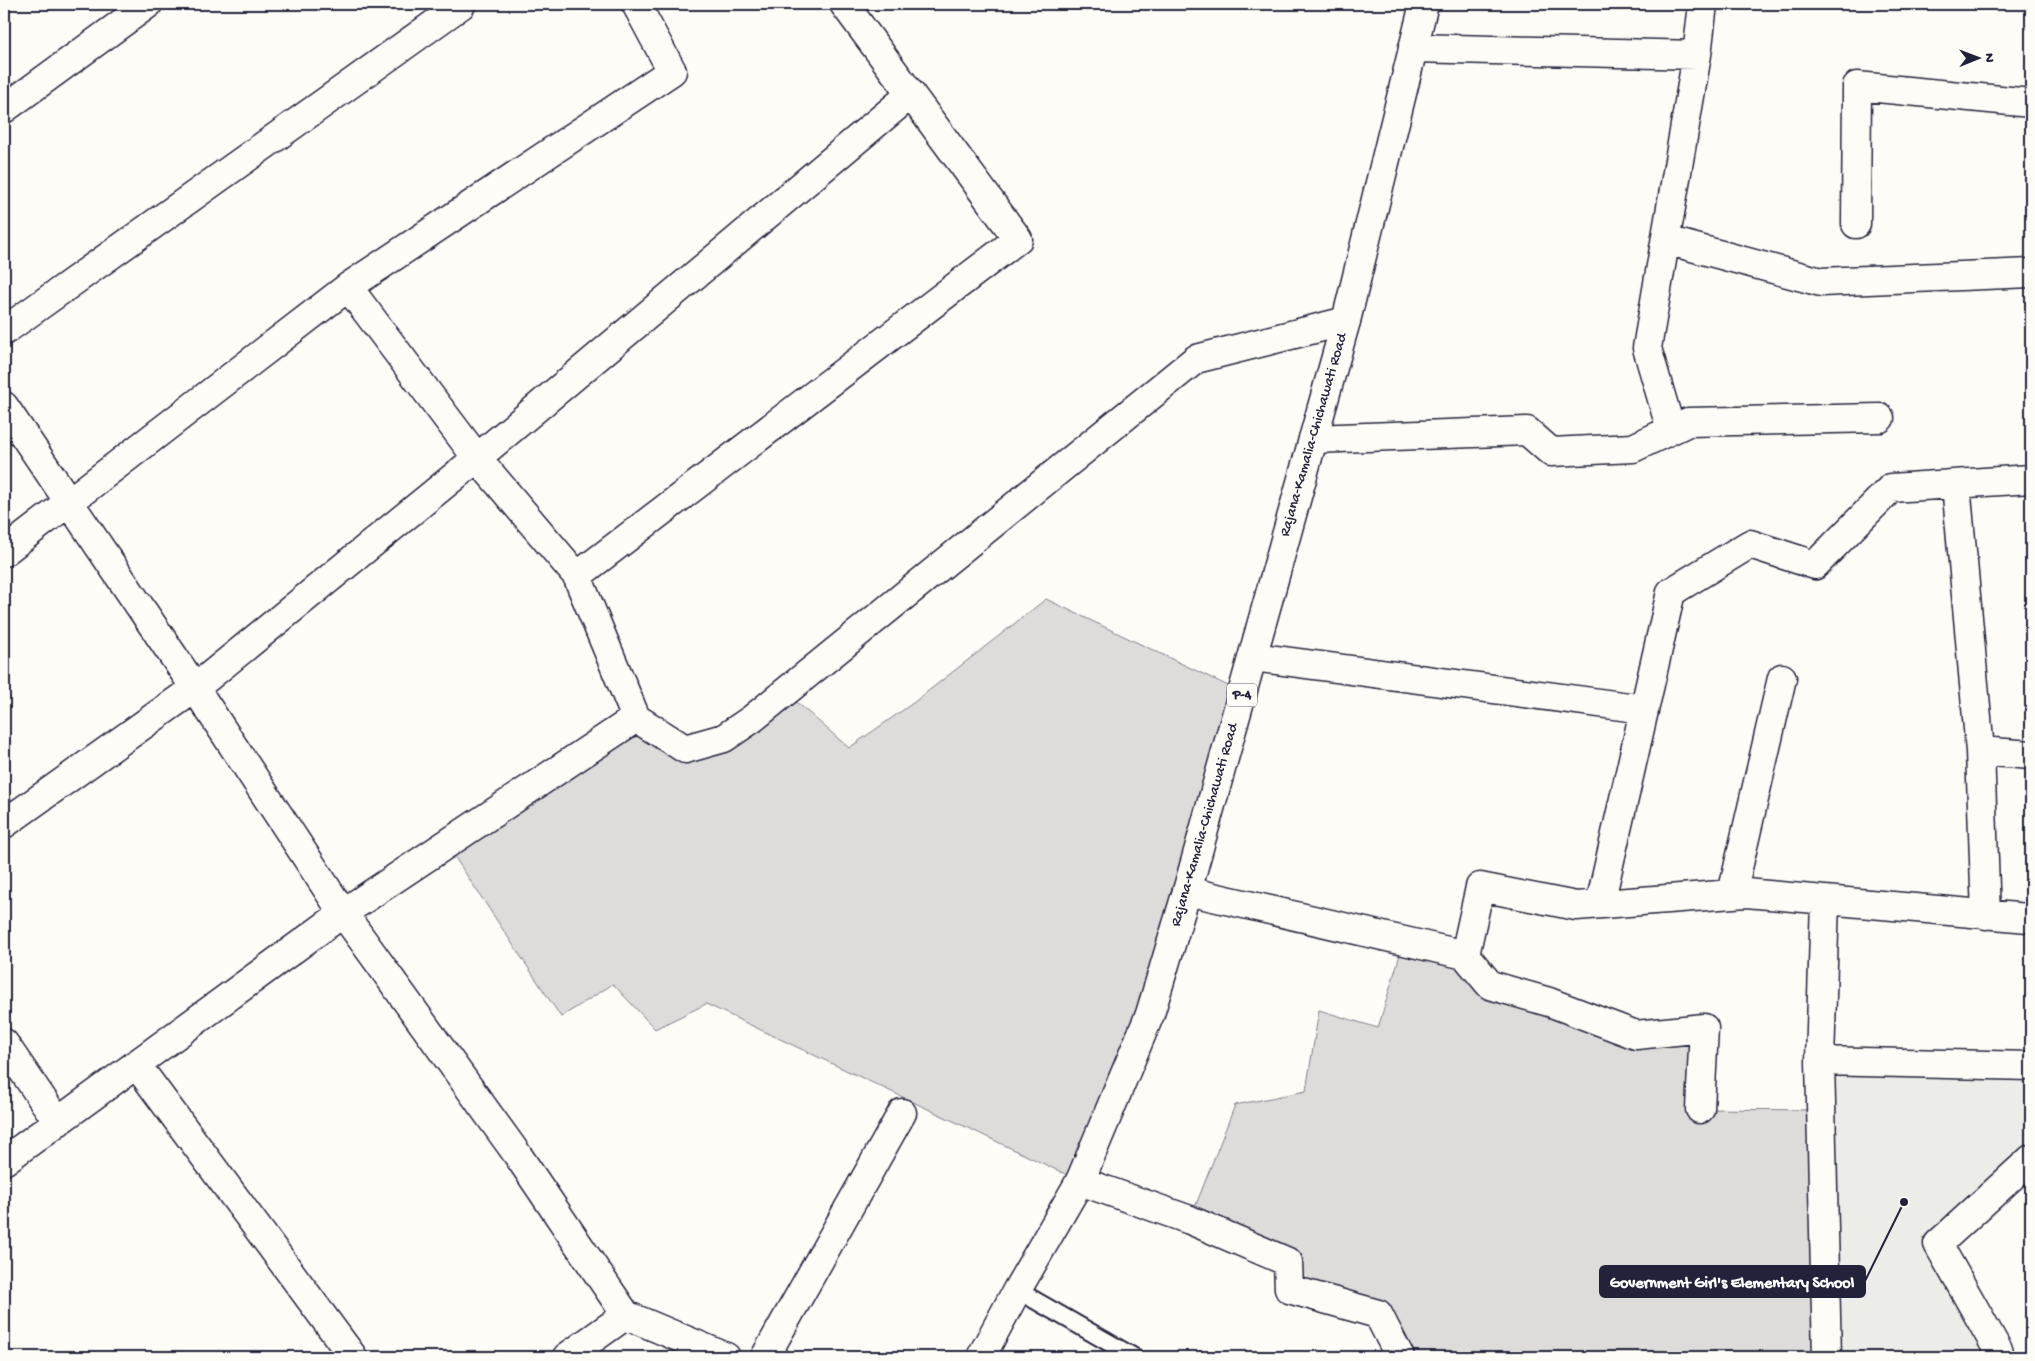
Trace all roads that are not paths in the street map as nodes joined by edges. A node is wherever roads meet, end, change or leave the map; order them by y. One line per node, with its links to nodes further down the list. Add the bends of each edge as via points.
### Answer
1 (148, 4): 11 (street)
2 (636, 4): 15 (street, via 672,71)
3 (844, 4): 9 (street)
4 (1424, 4): 7 (street, Rajana-Kamalia-Chichawati Road / P-4)
5 (1703, 4): 8 (street)
6 (462, 5): 17 (street)
7 (1413, 48): 8 (street); 16 (street, Rajana-Kamalia-Chichawati Road / P-4)
8 (1697, 55): 13 (street)
9 (911, 94): 22 (street); 27 (street, via 1018,239)
10 (2031, 102): 12 (street, via 1857,86)
11 (4, 109)
12 (1856, 224)
13 (1666, 240): 14 (street, via 1821,282); 20 (street, via 1647,348)
14 (2031, 273)
15 (348, 288): 22 (street); 25 (street)
16 (1346, 321): 21 (street, Rajana-Kamalia-Chichawati Road / P-4); 32 (street, via 1196,359 752,719 724,738 685,749)
17 (4, 331)
18 (4, 406): 25 (street)
19 (1880, 418): 20 (street, via 1688,422)
20 (1672, 430): 21 (street, via 1633,448 1551,452 1527,431)
21 (1313, 439): 28 (street, Rajana-Kamalia-Chichawati Road / P-4)
22 (478, 458): 27 (street); 30 (street)
23 (2031, 479): 24 (street)
24 (1956, 484): 31 (street, via 1891,488 1815,565 1750,544 1670,592); 33 (street)
25 (68, 502): 26 (street); 30 (street)
26 (4, 552)
27 (577, 576): 32 (street)
28 (1252, 657): 31 (street); 36 (street, Rajana-Kamalia-Chichawati Road / P-4)
29 (1782, 678): 37 (street)
30 (195, 688): 35 (street); 40 (street)
31 (1644, 709): 39 (street)
32 (636, 718): 40 (street)
33 (1980, 751): 34 (street); 41 (street)
34 (2031, 755)
35 (4, 824)
36 (1187, 891): 43 (street); 53 (street, Rajana-Kamalia-Chichawati Road / P-4, via 1150,1014)
37 (1732, 894): 38 (street); 39 (street)
38 (1825, 900): 41 (street); 45 (street)
39 (1600, 904): 43 (street, via 1576,906 1480,887)
40 (343, 912): 46 (street); 55 (street, via 517,1154)
41 (1986, 915): 42 (street)
42 (2031, 916)
43 (1465, 955): 48 (street, via 1490,985 1549,1002 1636,1035 1704,1028)
44 (4, 1043): 50 (street)
45 (1820, 1061): 47 (street); 64 (street)
46 (136, 1064): 50 (street); 57 (street)
47 (2031, 1066)
48 (1700, 1109)
49 (902, 1114): 60 (street)
50 (58, 1122): 52 (street)
51 (2031, 1159): 56 (street, via 1938,1244)
52 (4, 1162)
53 (1080, 1182): 54 (street, Rajana-Kamalia-Chichawati Road / P-4); 63 (street, via 1190,1220 1288,1262 1288,1289 1378,1314)
54 (1017, 1290): 61 (street, Rajana-Kamalia-Chichawati Road / P-4); 62 (lane)
55 (626, 1315): 58 (street); 59 (street)
56 (1998, 1356)
57 (354, 1357)
58 (567, 1357)
59 (726, 1357)
60 (765, 1357)
61 (981, 1357)
62 (1134, 1357)
63 (1400, 1357)
64 (1827, 1357)

